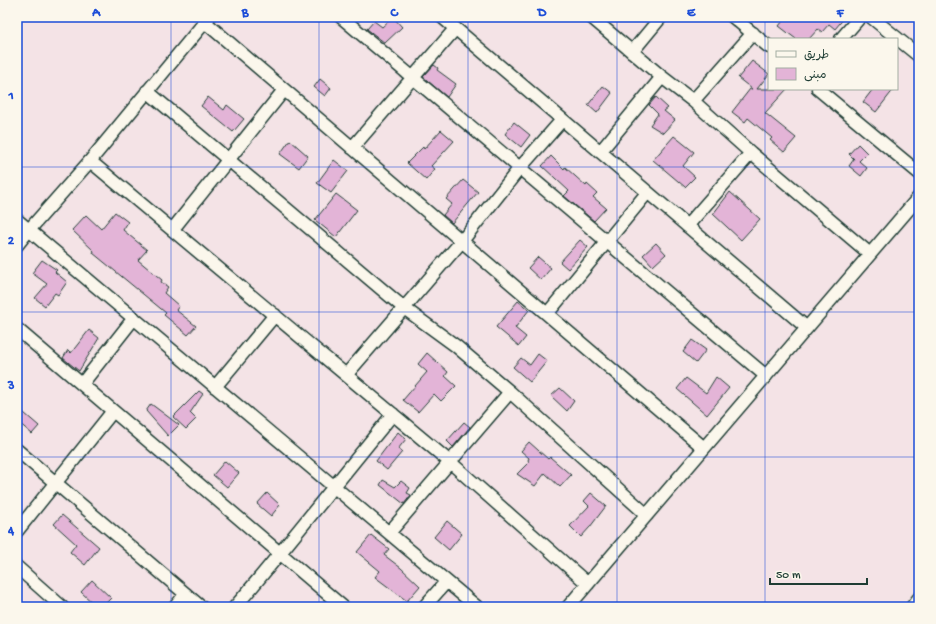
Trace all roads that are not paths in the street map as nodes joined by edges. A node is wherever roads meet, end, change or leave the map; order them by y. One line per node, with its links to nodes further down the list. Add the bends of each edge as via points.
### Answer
1 (341, 17): 18 (street)
2 (443, 17): 9 (street)
3 (591, 17): 15 (street)
4 (661, 17): 15 (street)
5 (733, 17): 10 (street)
6 (860, 17): 11 (street)
7 (870, 17): 12 (street)
8 (207, 20): 19 (street); 21 (street)
9 (455, 29): 18 (street); 23 (street)
10 (753, 33): 14 (street); 22 (street)
11 (842, 38)
12 (896, 38)
13 (898, 39): 16 (street)
14 (768, 46)
15 (632, 52): 17 (street)
16 (919, 56)
17 (662, 77): 22 (street); 25 (street)
18 (413, 78): 24 (street); 29 (street)
19 (284, 90): 24 (street); 27 (street)
20 (819, 90): 30 (street)
21 (147, 91): 27 (street); 28 (street)
22 (694, 101): 26 (street)
23 (562, 120): 25 (street); 29 (street)
24 (352, 148): 37 (street)
25 (600, 152): 31 (street)
26 (751, 153): 34 (street); 40 (street)
27 (228, 159): 35 (street); 41 (street)
28 (90, 161): 35 (street); 36 (street)
29 (519, 169): 37 (street); 38 (street)
30 (919, 173)
31 (647, 193): 34 (street); 38 (street)
32 (919, 197): 40 (street)
33 (17, 220): 36 (street)
34 (687, 226): 45 (street)
35 (172, 229): 43 (street)
36 (29, 230): 39 (street); 44 (street)
37 (462, 241): 41 (street); 42 (street)
38 (607, 242): 42 (street); 48 (street)
39 (17, 245)
40 (870, 254): 45 (street)
41 (404, 308): 47 (street); 51 (street, via 456,346)
42 (548, 314): 54 (street)
43 (275, 315): 47 (street); 50 (street)
44 (134, 318): 49 (street); 50 (street)
45 (807, 328): 48 (street)
46 (17, 329): 49 (street)
47 (346, 375): 53 (street)
48 (766, 376): 54 (street)
49 (82, 384): 52 (street)
50 (216, 387): 58 (street)
51 (510, 392): 56 (street); 59 (street)
52 (113, 411): 57 (street); 62 (street)
53 (393, 414): 56 (street); 58 (street)
54 (704, 448): 59 (street)
55 (17, 450): 57 (street)
56 (450, 462): 61 (street); 65 (street)
57 (55, 483): 60 (street); 66 (street)
58 (333, 486): 61 (street); 62 (street)
59 (647, 515): 65 (street)
60 (17, 532)
61 (389, 533): 64 (street)
62 (280, 554): 71 (street); 72 (street)
63 (17, 567): 68 (street)
64 (446, 582): 73 (street); 74 (street)
65 (588, 584): 75 (street)
66 (186, 594): 69 (street); 70 (street)
67 (919, 598): 76 (street)
68 (62, 607)
69 (175, 607)
70 (201, 607)
71 (235, 607)
72 (343, 607)
73 (424, 607)
74 (477, 607)
75 (568, 607)
76 (912, 607)

